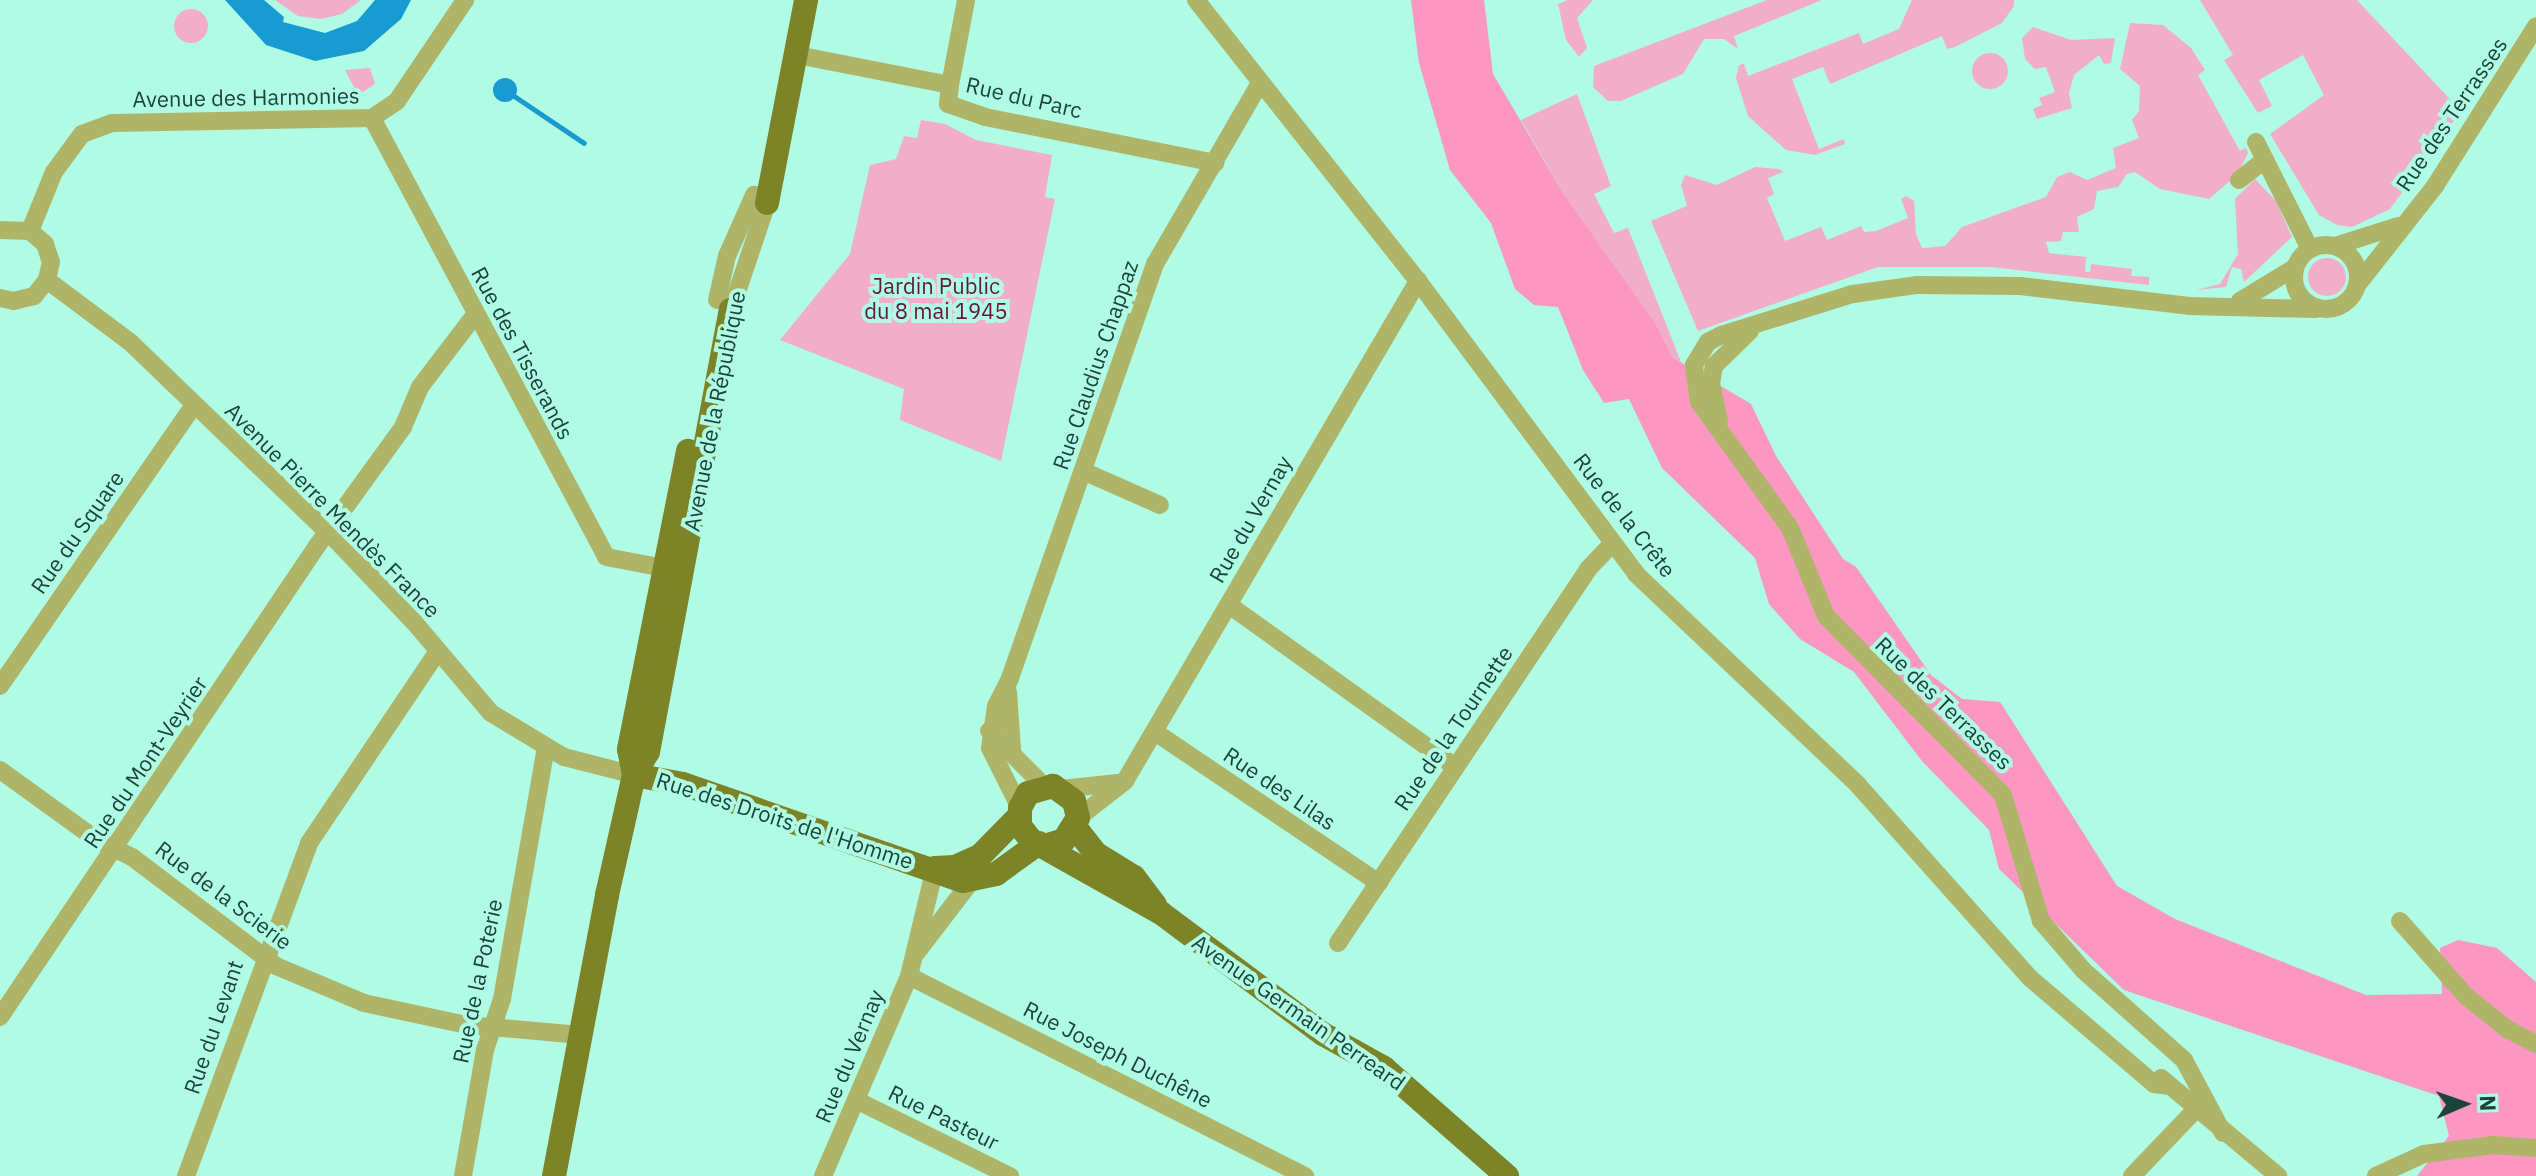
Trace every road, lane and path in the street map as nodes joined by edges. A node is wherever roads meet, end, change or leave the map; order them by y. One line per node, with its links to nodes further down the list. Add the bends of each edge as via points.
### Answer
1 (465, 0): 10 (street, Avenue des Harmonies, via 397,101)
2 (793, 0): 15 (main road, Avenue de la République)
3 (806, 0): 7 (main road, Avenue de la République)
4 (966, 0): 9 (street)
5 (1196, 0): 8 (street, Rue de la Crête)
6 (2536, 26): 16 (street, Rue des Terrasses, via 2435,186)
7 (797, 55): 9 (street, Rue du Parc); 15 (main road, Avenue de la République)
8 (1260, 83): 13 (street, Rue Claudius Chappaz); 23 (street, Rue de la Crête)
9 (950, 85): 13 (street, Rue du Parc, via 948,104 985,117)
10 (372, 118): 18 (street, Avenue des Harmonies, via 98,126 68,148); 29 (street, Rue des Tisserands)
11 (2256, 142): 12 (street)
12 (2265, 160): 14 (street); 20 (street)
13 (1215, 163): 31 (street, Rue Claudius Chappaz, via 1155,264)
14 (2239, 180)
15 (760, 199): 26 (street, Avenue de la République)
16 (2401, 225): 19 (street, Rue des Terrasses); 24 (street, Rue des Terrasses)
17 (0, 230): 18 (street)
18 (30, 231): 22 (street, via 49,253)
19 (2335, 246): 20 (street); 24 (street, via 2354,261)
20 (2310, 249): 21 (street)
21 (2294, 268): 27 (street, Rue des Terrasses, via 2265,290); 28 (street, via 2297,293)
22 (47, 280): 25 (street, via 34,296); 30 (street, Avenue Pierre Mendès France, via 130,342)
23 (1418, 281): 34 (street, Rue de la Crête); 36 (street, Rue du Vernay)
24 (2358, 284): 28 (street, via 2341,307)
25 (1, 300)
26 (724, 305): 35 (main road, Avenue de la République); 46 (main road, Avenue de la République, via 648,752)
27 (2230, 305): 28 (street, Rue des Terrasses); 65 (street, Rue des Terrasses, via 2189,306 2020,286 1917,285 1853,294 1721,335 1698,354 1693,384 1739,463 1790,528 1826,616 2003,795 2041,921 2084,971)
28 (2316, 309)
29 (474, 316): 33 (street, Rue du Mont-Veyrier, via 420,387 403,427); 35 (street, Rue des Tisserands, via 606,557)
30 (194, 405): 33 (street, Avenue Pierre Mendès France); 39 (street, Rue du Square)
31 (1083, 471): 32 (street); 38 (street, Rue Claudius Chappaz)
32 (1160, 505)
33 (327, 532): 37 (street, Avenue Pierre Mendès France); 52 (street, Rue du Mont-Veyrier)
34 (1613, 543): 44 (street, Rue de la Tournette, via 1588,569); 68 (street, Rue de la Crête, via 1671,610 1858,785 2030,978 2108,1043 2143,1059)
35 (665, 568): 46 (main road, Avenue de la République, via 629,749)
36 (1229, 605): 41 (street, Rue du Vernay); 44 (street)
37 (438, 651): 42 (street, Avenue Pierre Mendès France, via 480,703); 60 (street, Rue du Levant, via 326,812)
38 (1010, 678): 40 (street, Rue Claudius Chappaz); 43 (street, Rue Claudius Chappaz, via 1006,711)
39 (0, 686)
40 (989, 731): 43 (street); 49 (street, via 991,752)
41 (1155, 732): 47 (street, Rue du Vernay); 55 (street, Rue des Lilas)
42 (546, 748): 46 (street, Avenue Pierre Mendès France, via 584,764); 63 (street, Rue de la Poterie)
43 (1012, 749): 48 (street)
44 (1455, 767): 55 (street, Rue de la Tournette)
45 (0, 770): 52 (street, Rue de la Scierie)
46 (634, 775): 53 (main road, Rue des Droits de l'Homme, via 683,784); 64 (main road, Avenue de la République)
47 (1125, 781): 48 (street); 50 (street, Rue du Vernay)
48 (1053, 787): 49 (main road, via 1028,793); 50 (main road, via 1074,801)
49 (1019, 812): 51 (main road, via 1025,833); 53 (main road, Rue des Droits de l'Homme, via 980,856 955,867)
50 (1076, 822): 51 (main road, via 1064,840); 56 (main road, Avenue Germain Perreard, via 1095,853 1142,886)
51 (1043, 844): 54 (main road, via 996,874); 56 (main road, Avenue Germain Perreard)
52 (116, 849): 60 (street, Rue de la Scierie); 62 (street, Rue du Mont-Veyrier)
53 (935, 868): 54 (main road, Rue des Droits de l'Homme); 59 (street, Rue du Vernay)
54 (972, 880): 59 (street, Rue du Vernay)
55 (1379, 883): 58 (street, Rue de la Tournette)
56 (1161, 913): 72 (main road, Avenue Germain Perreard, via 1323,1034 1384,1068)
57 (2400, 921): 66 (street, via 2466,996 2507,1029)
58 (1338, 943)
59 (915, 954): 61 (street, Rue du Vernay)
60 (263, 955): 63 (street, Rue de la Scierie, via 276,966 354,1000); 73 (street, Rue du Levant)
61 (909, 976): 69 (street, Rue du Vernay); 78 (street, Rue Joseph Duchêne)
62 (0, 1017)
63 (493, 1027): 64 (street, Rue de la Scierie); 74 (street, Rue de la Poterie)
64 (581, 1035): 75 (main road, Avenue de la République)
65 (2163, 1042): 67 (street, Rue des Terrasses); 68 (street)
66 (2536, 1044)
67 (2190, 1074): 68 (street); 70 (street, Rue des Terrasses)
68 (2168, 1086): 70 (street, Rue de la Crête)
69 (856, 1100): 76 (street, Rue du Vernay); 77 (street, Rue Pasteur)
70 (2199, 1107): 79 (street); 80 (street, Rue de la Crête)
71 (2536, 1148): 81 (street, via 2493,1145 2424,1154)
72 (1497, 1172)
73 (186, 1176)
74 (463, 1176)
75 (554, 1176)
76 (823, 1176)
77 (1010, 1176)
78 (1305, 1176)
79 (2132, 1176)
80 (2278, 1176)
81 (2376, 1176)

